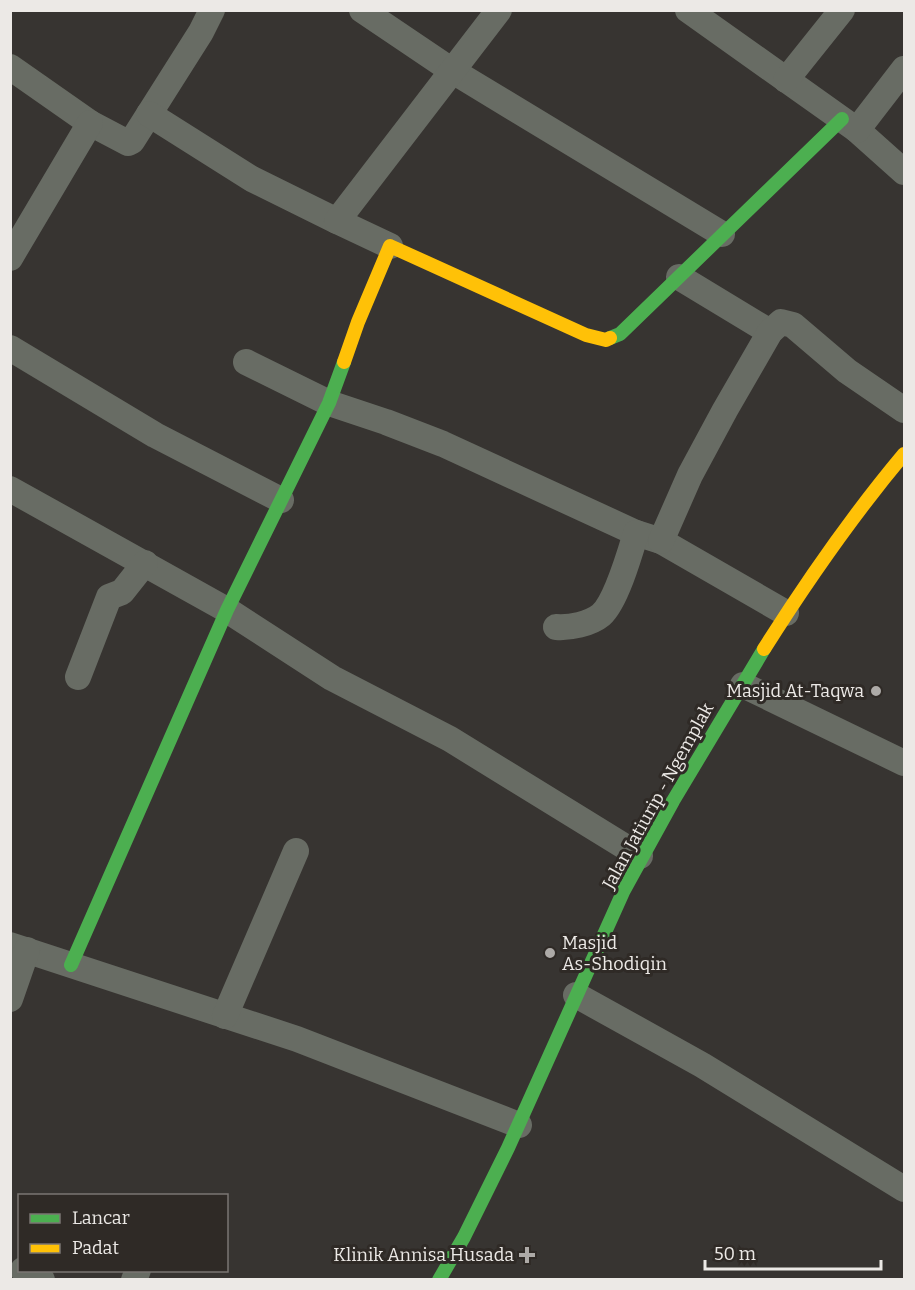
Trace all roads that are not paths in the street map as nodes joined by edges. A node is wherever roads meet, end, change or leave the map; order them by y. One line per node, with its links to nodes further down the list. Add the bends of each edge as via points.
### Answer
1 (212, 10): 10 (street)
2 (362, 10): 8 (street)
3 (499, 10): 8 (street)
4 (688, 10): 9 (street)
5 (842, 10): 9 (street)
6 (10, 67): 11 (street)
7 (904, 69): 12 (street)
8 (451, 70): 14 (street); 15 (street)
9 (786, 80): 12 (street)
10 (149, 114): 11 (street, via 128,143); 14 (street, via 252,179)
11 (90, 123): 17 (street)
12 (849, 124): 13 (street); 15 (street)
13 (904, 172)
14 (337, 221): 16 (street)
15 (722, 234): 18 (street)
16 (390, 246): 18 (street, via 586,335 606,340 620,334); 22 (street)
17 (10, 258)
18 (678, 277): 19 (street)
19 (770, 332): 23 (street, via 781,322 793,325 847,371); 28 (street, via 690,475)
20 (10, 348): 26 (street, via 156,435)
21 (246, 362): 22 (street)
22 (329, 403): 26 (street); 27 (street, via 443,444)
23 (904, 410)
24 (904, 456): 31 (street, Jalan Jatiurip - Ngemplak, via 850,519)
25 (10, 489): 29 (street)
26 (281, 500): 30 (street)
27 (636, 533): 28 (street); 32 (street, via 607,608 592,621)
28 (661, 541): 31 (street)
29 (145, 562): 30 (street); 33 (street, via 122,592 109,597)
30 (226, 610): 37 (street, via 332,678 450,740); 39 (street)
31 (786, 613): 34 (street, Jalan Jatiurip - Ngemplak)
32 (556, 627)
33 (78, 677)
34 (742, 685): 35 (street); 37 (street, Jalan Jatiurip - Ngemplak)
35 (903, 758)
36 (296, 851): 42 (street)
37 (640, 856): 40 (street, Jalan Jatiurip - Ngemplak)
38 (19, 947): 39 (street); 41 (street)
39 (71, 965): 42 (street)
40 (576, 995): 43 (street, Jalan Jatiurip - Ngemplak); 44 (street, via 702,1065)
41 (10, 999)
42 (225, 1016): 43 (street, via 297,1039)
43 (519, 1125): 47 (street, Jalan Jatiurip - Ngemplak)
44 (904, 1189)
45 (25, 1272): 46 (street)
46 (42, 1280)
47 (439, 1280)

